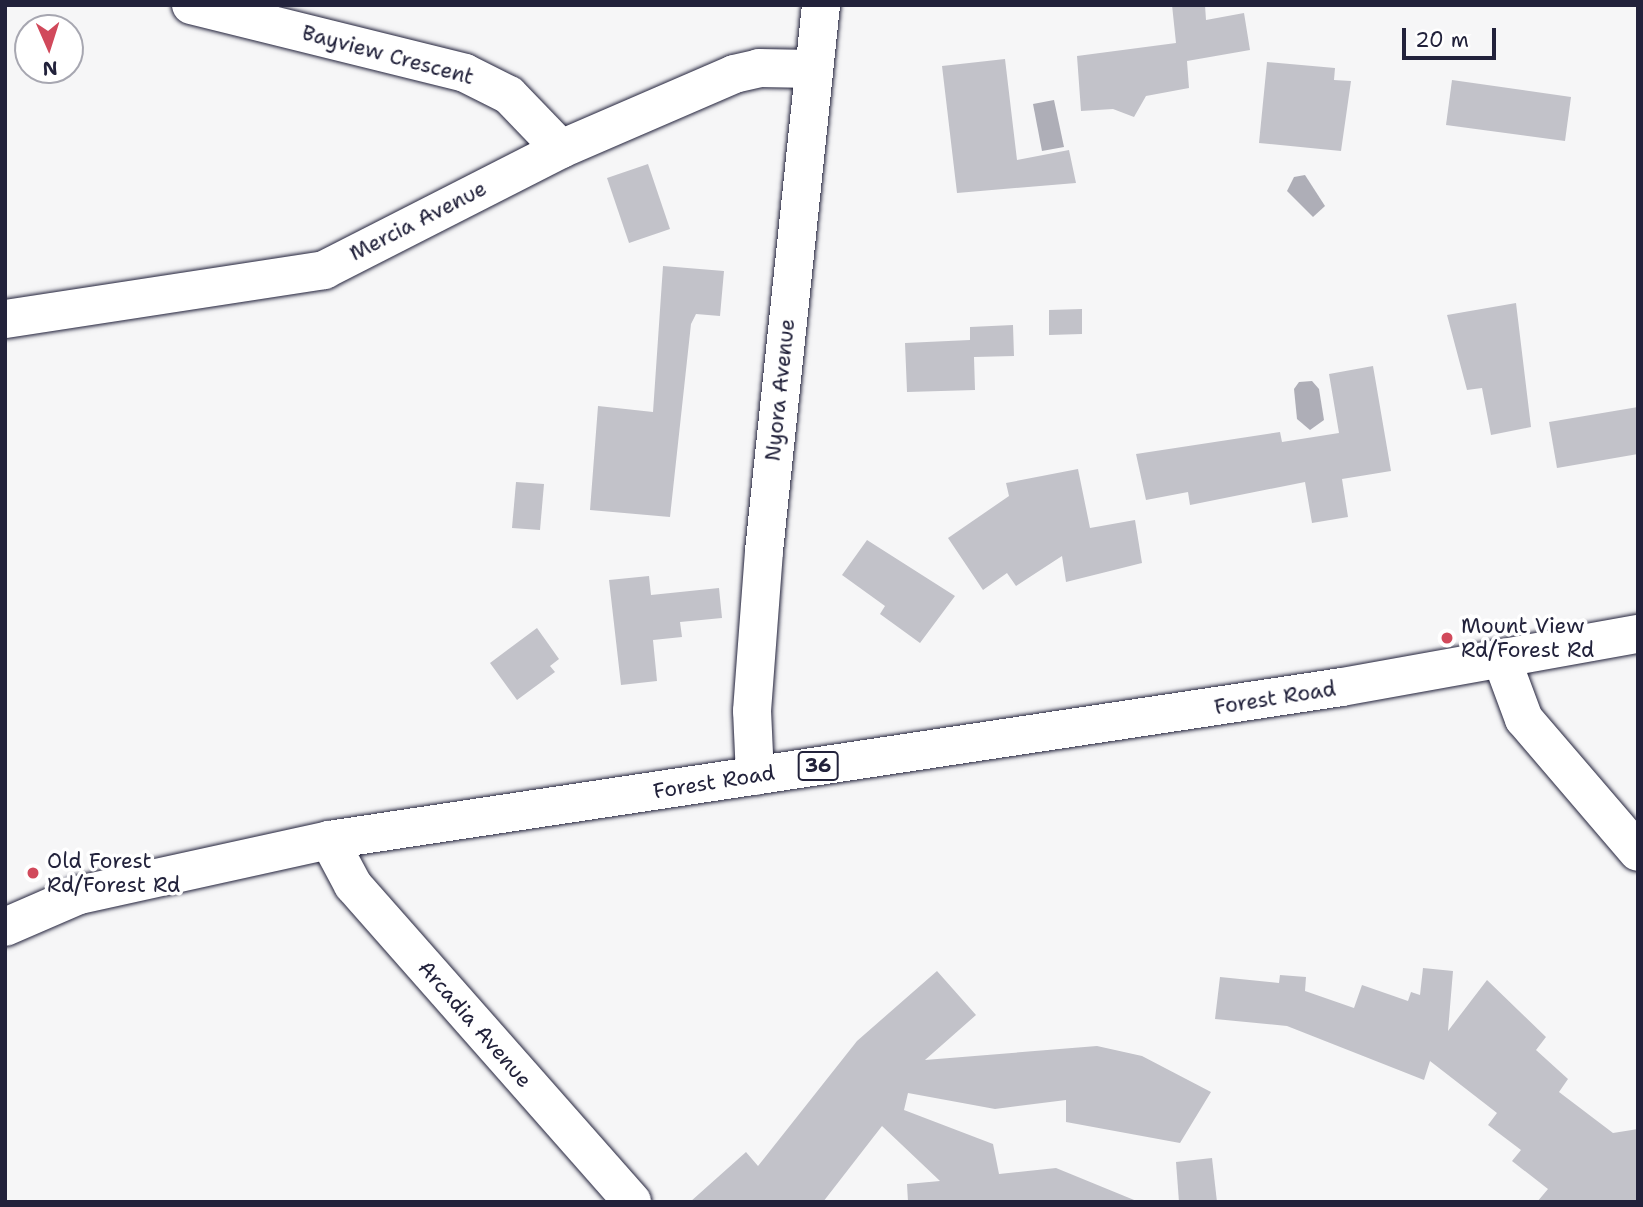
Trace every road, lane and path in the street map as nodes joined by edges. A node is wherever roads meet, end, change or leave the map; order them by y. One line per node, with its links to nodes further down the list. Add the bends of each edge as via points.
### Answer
1 (191, 5): 4 (street, Bayview Crescent, via 465,73 509,96)
2 (821, 5): 3 (street, Nyora Avenue)
3 (814, 69): 4 (street, Mercia Avenue, via 759,68 734,74); 8 (street, Nyora Avenue, via 764,551 752,712)
4 (561, 149): 5 (street, Mercia Avenue, via 324,270)
5 (5, 319)
6 (1638, 634): 7 (street, Forest Road / 36)
7 (1502, 660): 8 (street, Forest Road / 36); 10 (street, via 1524,719)
8 (755, 776): 9 (street, Forest Road / 36)
9 (329, 840): 11 (street, Forest Road / 36, via 79,895); 12 (street, Arcadia Avenue, via 353,885)
10 (1638, 852)
11 (5, 927)
12 (632, 1202)

